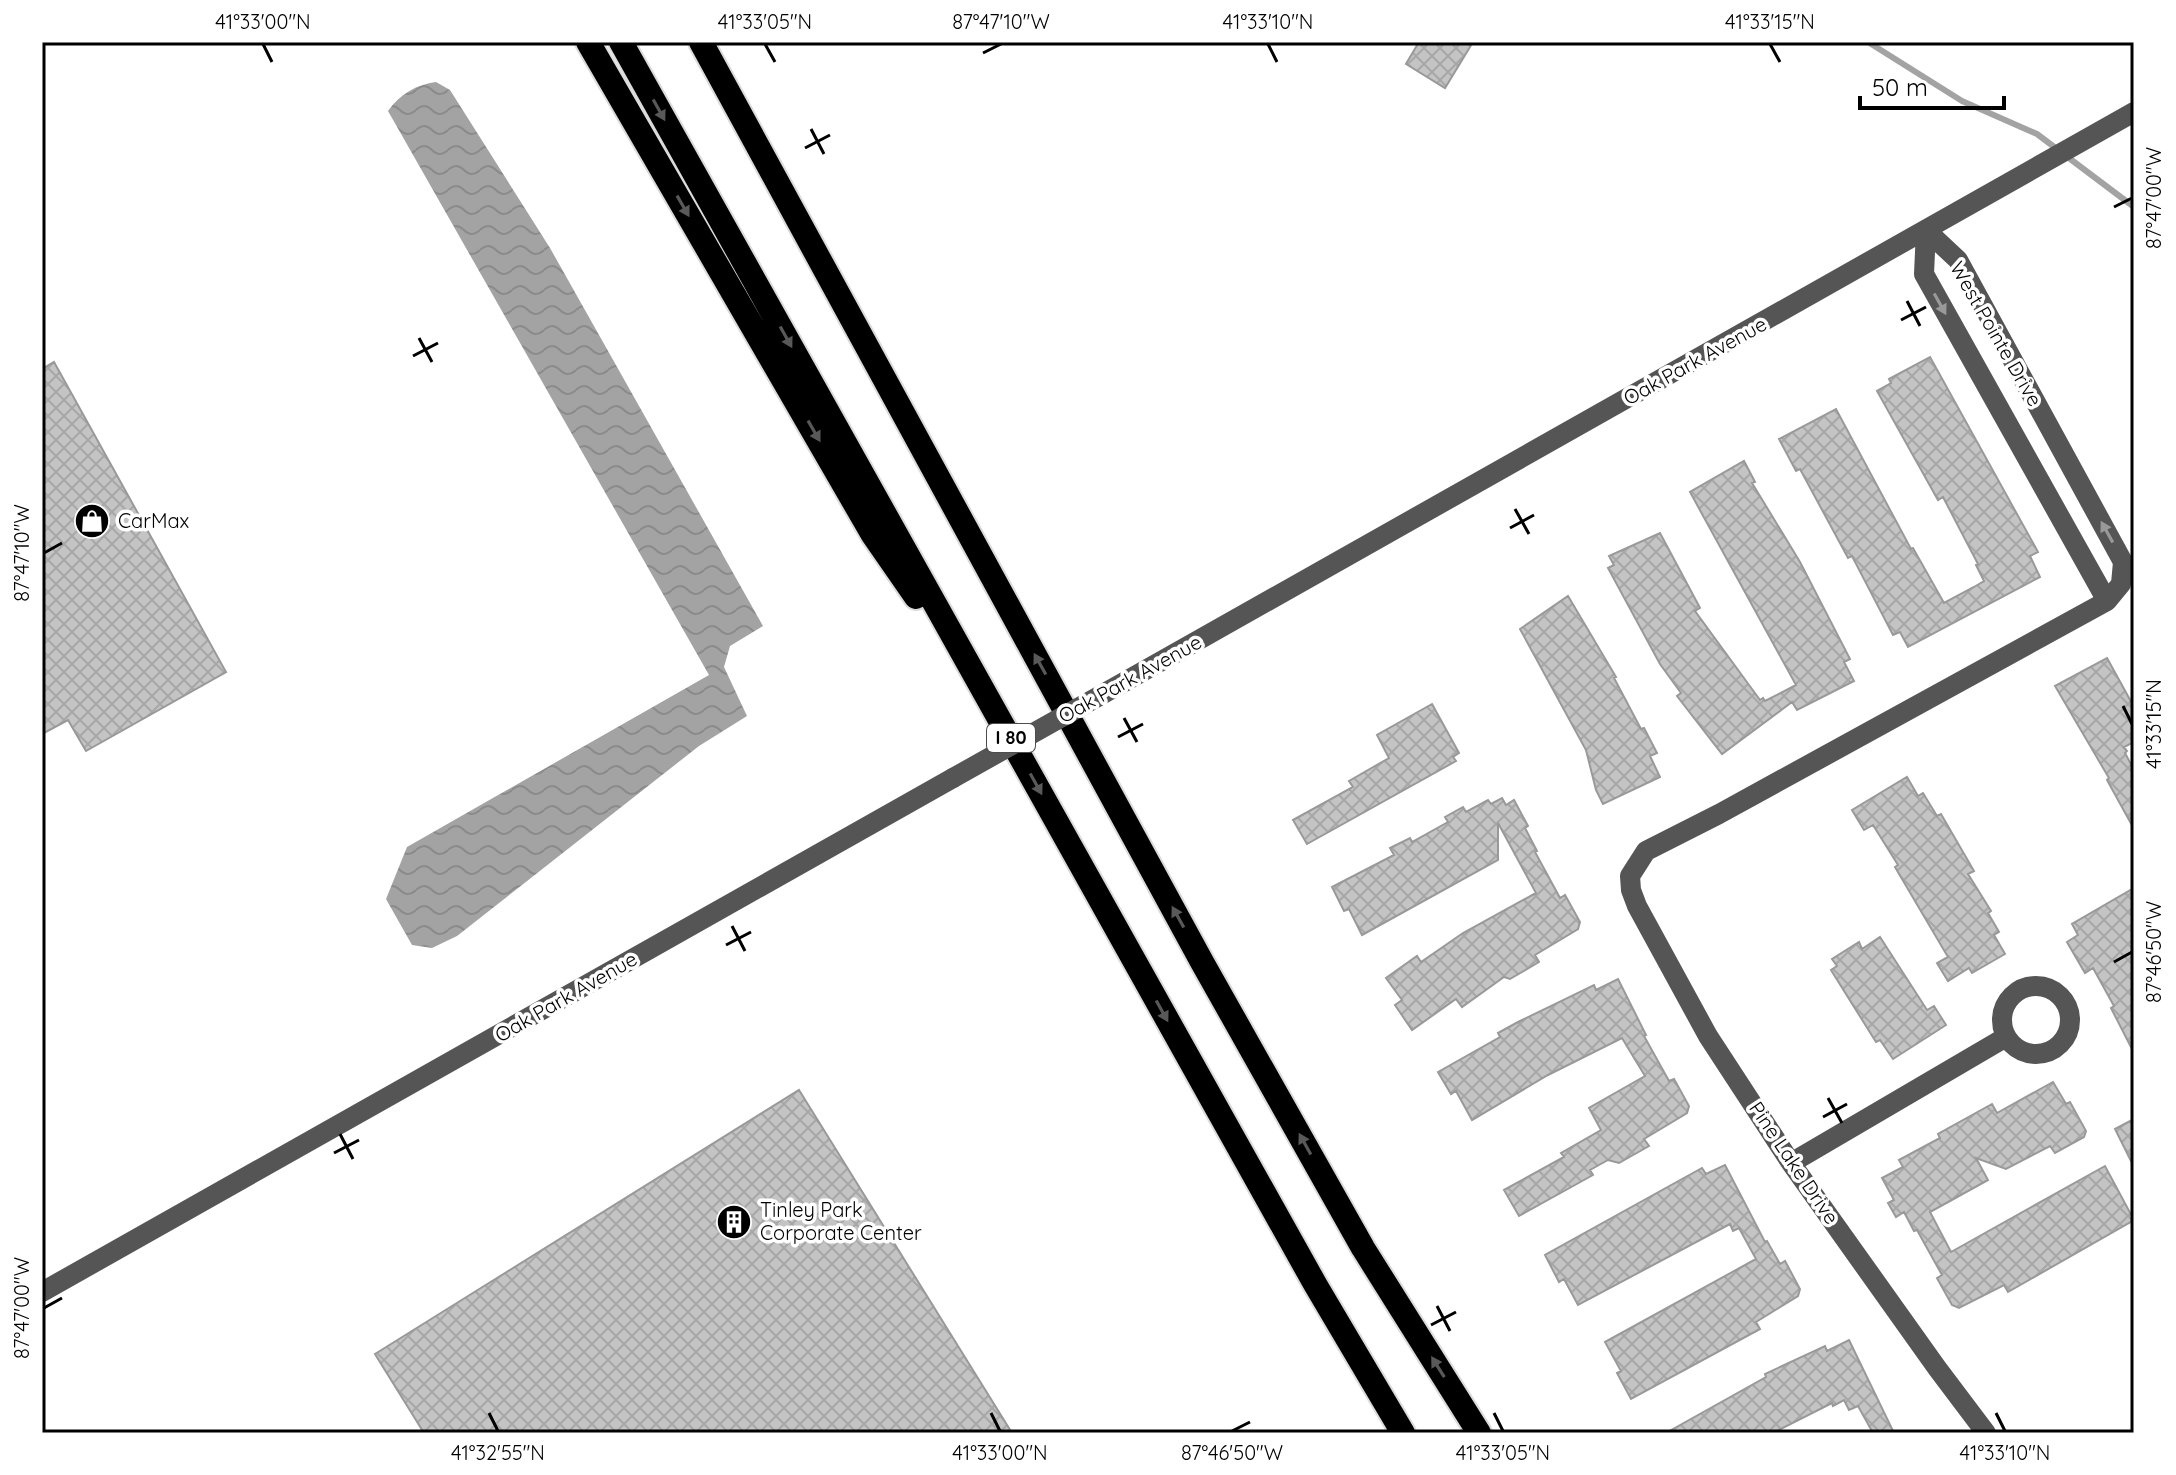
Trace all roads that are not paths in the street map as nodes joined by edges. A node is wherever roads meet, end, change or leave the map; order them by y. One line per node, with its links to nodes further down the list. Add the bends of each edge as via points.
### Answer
1 (588, 42): 7 (highway, one-way to 7, via 873,535)
2 (621, 42): 7 (highway, I 80, one-way to 7)
3 (701, 42): 12 (highway, one-way to 3, via 1363,1248 1210,975)
4 (2134, 112): 5 (street, Oak Park Avenue)
5 (1926, 230): 6 (street, West Pointe Drive, one-way to 6, via 1924,274); 6 (street, West Pointe Drive, one-way to 5, via 2121,584 2123,562 1958,260); 10 (street, Oak Park Avenue, bridge)
6 (2107, 601): 9 (street, Pine Lake Drive, via 1646,851 1630,876 1637,906 1708,1036)
7 (994, 708): 11 (highway, I 80, one-way to 11)
8 (2006, 1037): 9 (street)
9 (1791, 1163): 13 (street, Pine Lake Drive)
10 (42, 1292)
11 (1403, 1433)
12 (1479, 1433)
13 (1986, 1433)

